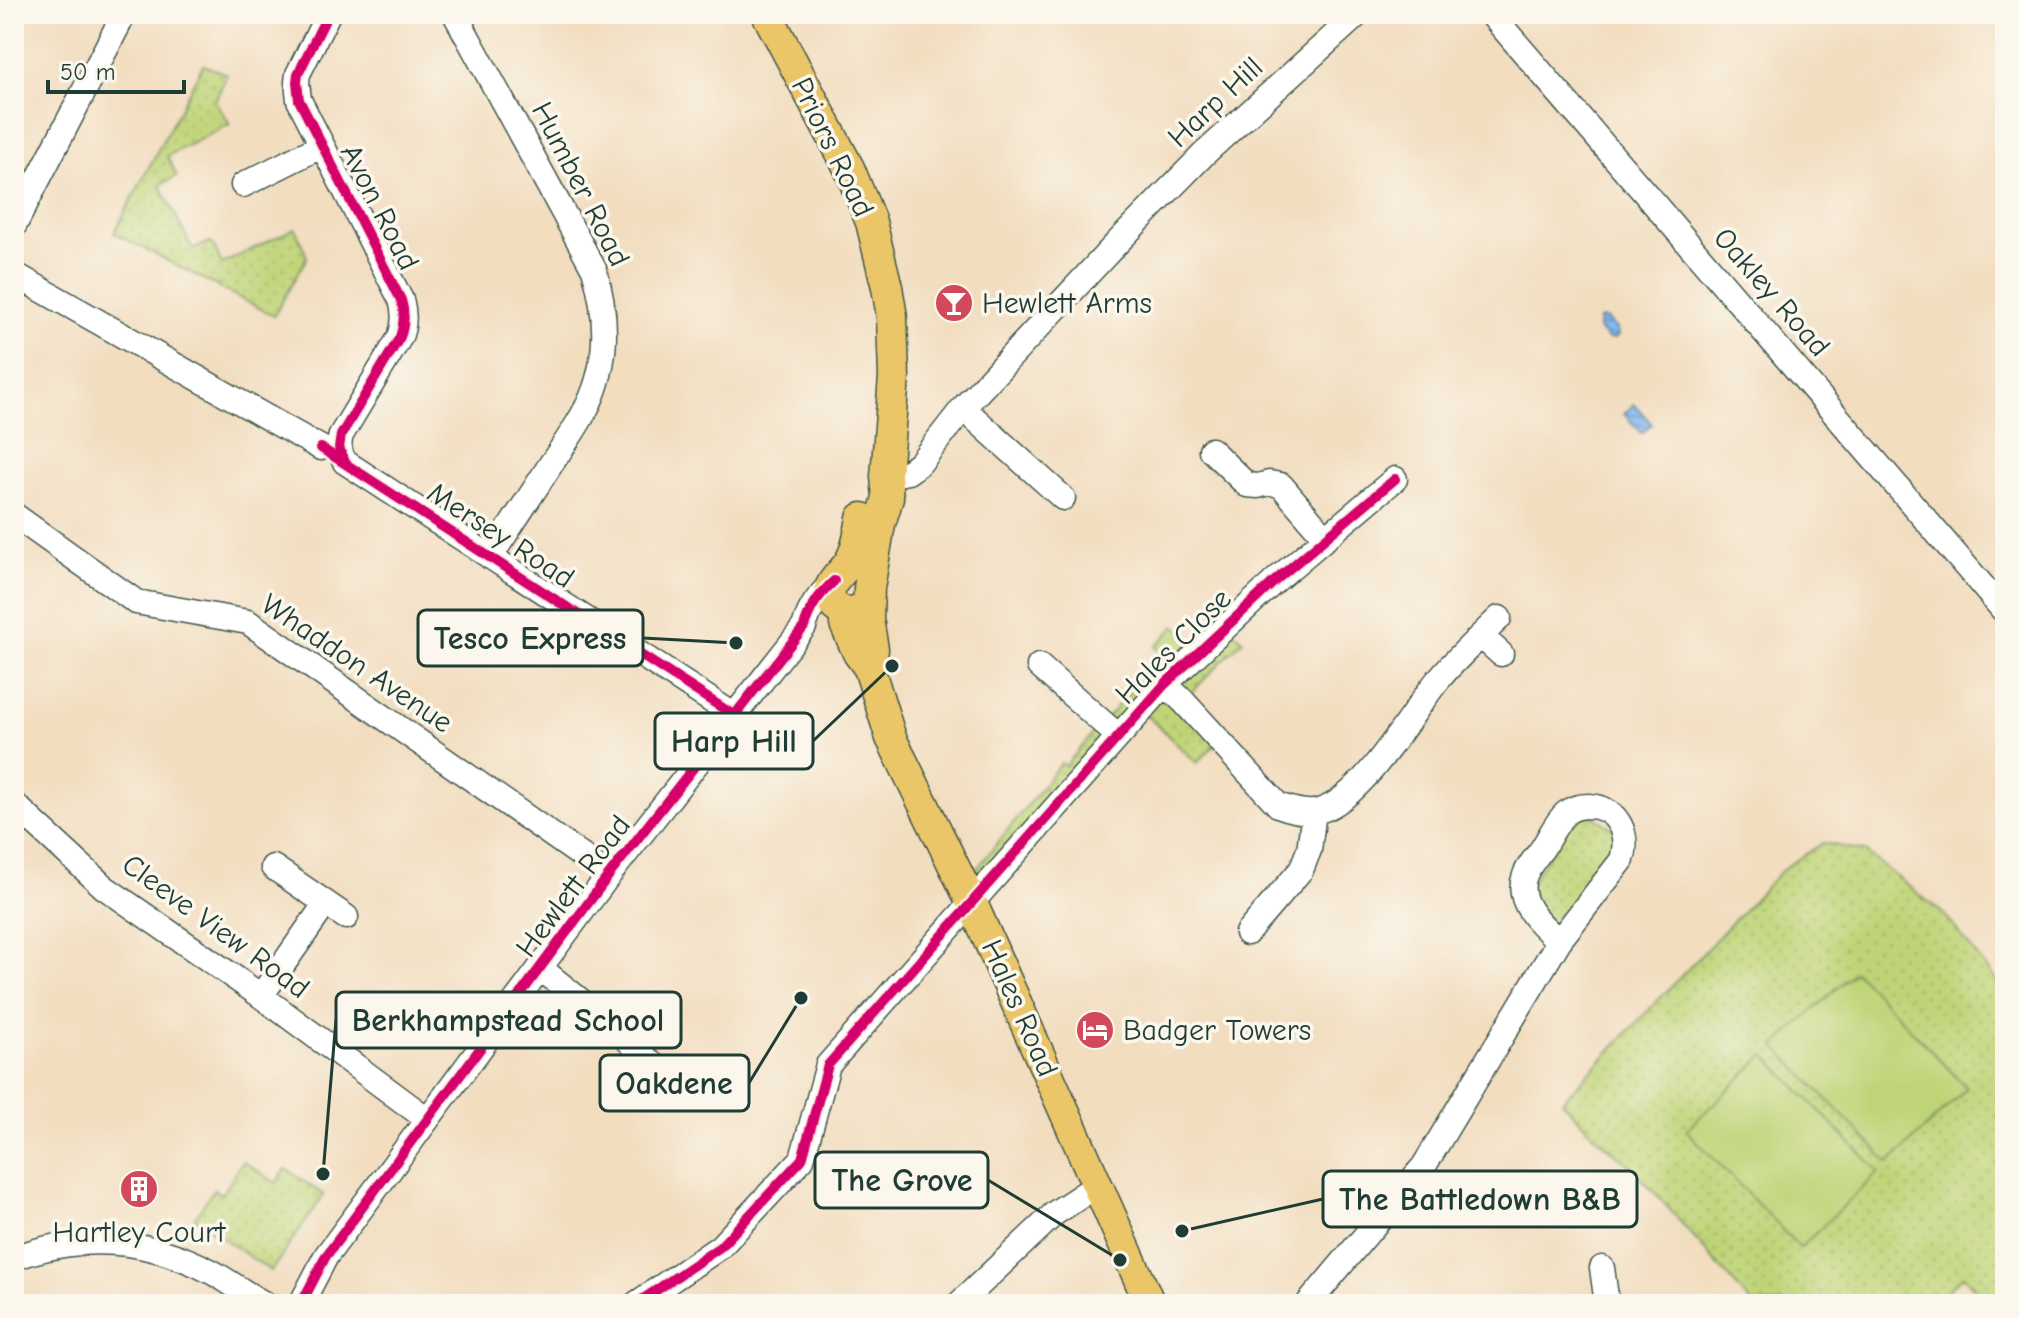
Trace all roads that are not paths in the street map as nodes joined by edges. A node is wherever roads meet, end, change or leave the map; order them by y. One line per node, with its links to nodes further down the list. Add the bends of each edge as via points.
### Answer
1 (124, 14): 9 (street)
2 (328, 14): 7 (street, Avon Road, via 297,82 299,100)
3 (455, 14): 20 (street, Humber Road, via 594,269 604,318 601,366 583,416)
4 (767, 14): 15 (main road, Priors Road, via 849,168 880,254 894,347)
5 (1358, 14): 11 (street, Harp Hill, via 1204,154)
6 (1491, 14): 23 (street, Oakley Road)
7 (321, 146): 8 (street); 14 (street, Avon Road, via 404,314 400,337 341,435)
8 (243, 185)
9 (14, 226)
10 (14, 274): 12 (street)
11 (963, 408): 15 (street, Harp Hill, via 920,463 908,472); 17 (street)
12 (321, 448)
13 (1211, 450): 19 (street, via 1247,485 1281,485)
14 (345, 462): 20 (street, Mersey Road)
15 (886, 476): 21 (main road, Priors Road, via 870,492 857,546); 22 (main road, Priors Road, via 888,498)
16 (1395, 479): 19 (street, Hales Close)
17 (1063, 498)
18 (14, 515): 35 (street, Whaddon Avenue, via 136,602 248,622)
19 (1326, 538): 29 (street, Hales Close)
20 (490, 557): 30 (street, Mersey Road)
21 (836, 579): 22 (main road, via 857,574 866,582); 25 (street, Hewlett Road, via 809,609)
22 (855, 603): 25 (street, Hewlett Road); 36 (main road, Hales Road, via 845,624 869,668 891,738)
23 (2005, 612)
24 (1499, 618): 26 (street)
25 (804, 627): 30 (street, Hewlett Road)
26 (1481, 636): 27 (street); 33 (street, via 1441,677 1358,784)
27 (1501, 654)
28 (1039, 666): 31 (street)
29 (1165, 684): 31 (street, Hales Close); 33 (street, via 1278,805)
30 (735, 716): 35 (street, Hewlett Road)
31 (1118, 736): 36 (street, Hales Close)
32 (14, 804): 40 (street, Cleeve View Road, via 104,887)
33 (1314, 812): 37 (street, via 1301,870)
34 (273, 867): 40 (street, via 336,910)
35 (609, 875): 39 (street, Hewlett Road)
36 (972, 903): 43 (main road, Hales Road); 48 (street, Hales Close, via 828,1065 802,1159 720,1247)
37 (1247, 933)
38 (1559, 941): 38 (street, via 1625,852 1621,826 1599,808 1585,806 1565,814 1525,876 1527,905); 51 (street, via 1424,1166)
39 (540, 968): 41 (street); 42 (street, Hewlett Road)
40 (261, 996): 42 (street, Cleeve View Road)
41 (693, 1095)
42 (427, 1119): 47 (street, Hewlett Road, via 326,1256)
43 (1099, 1184): 49 (street, via 1055,1213); 50 (main road, Hales Road)
44 (14, 1258): 46 (street, via 82,1242 142,1247 215,1273)
45 (1602, 1268): 52 (street)
46 (265, 1304)
47 (301, 1304)
48 (636, 1304)
49 (959, 1304)
50 (1150, 1304)
51 (1308, 1304)
52 (1607, 1304)

